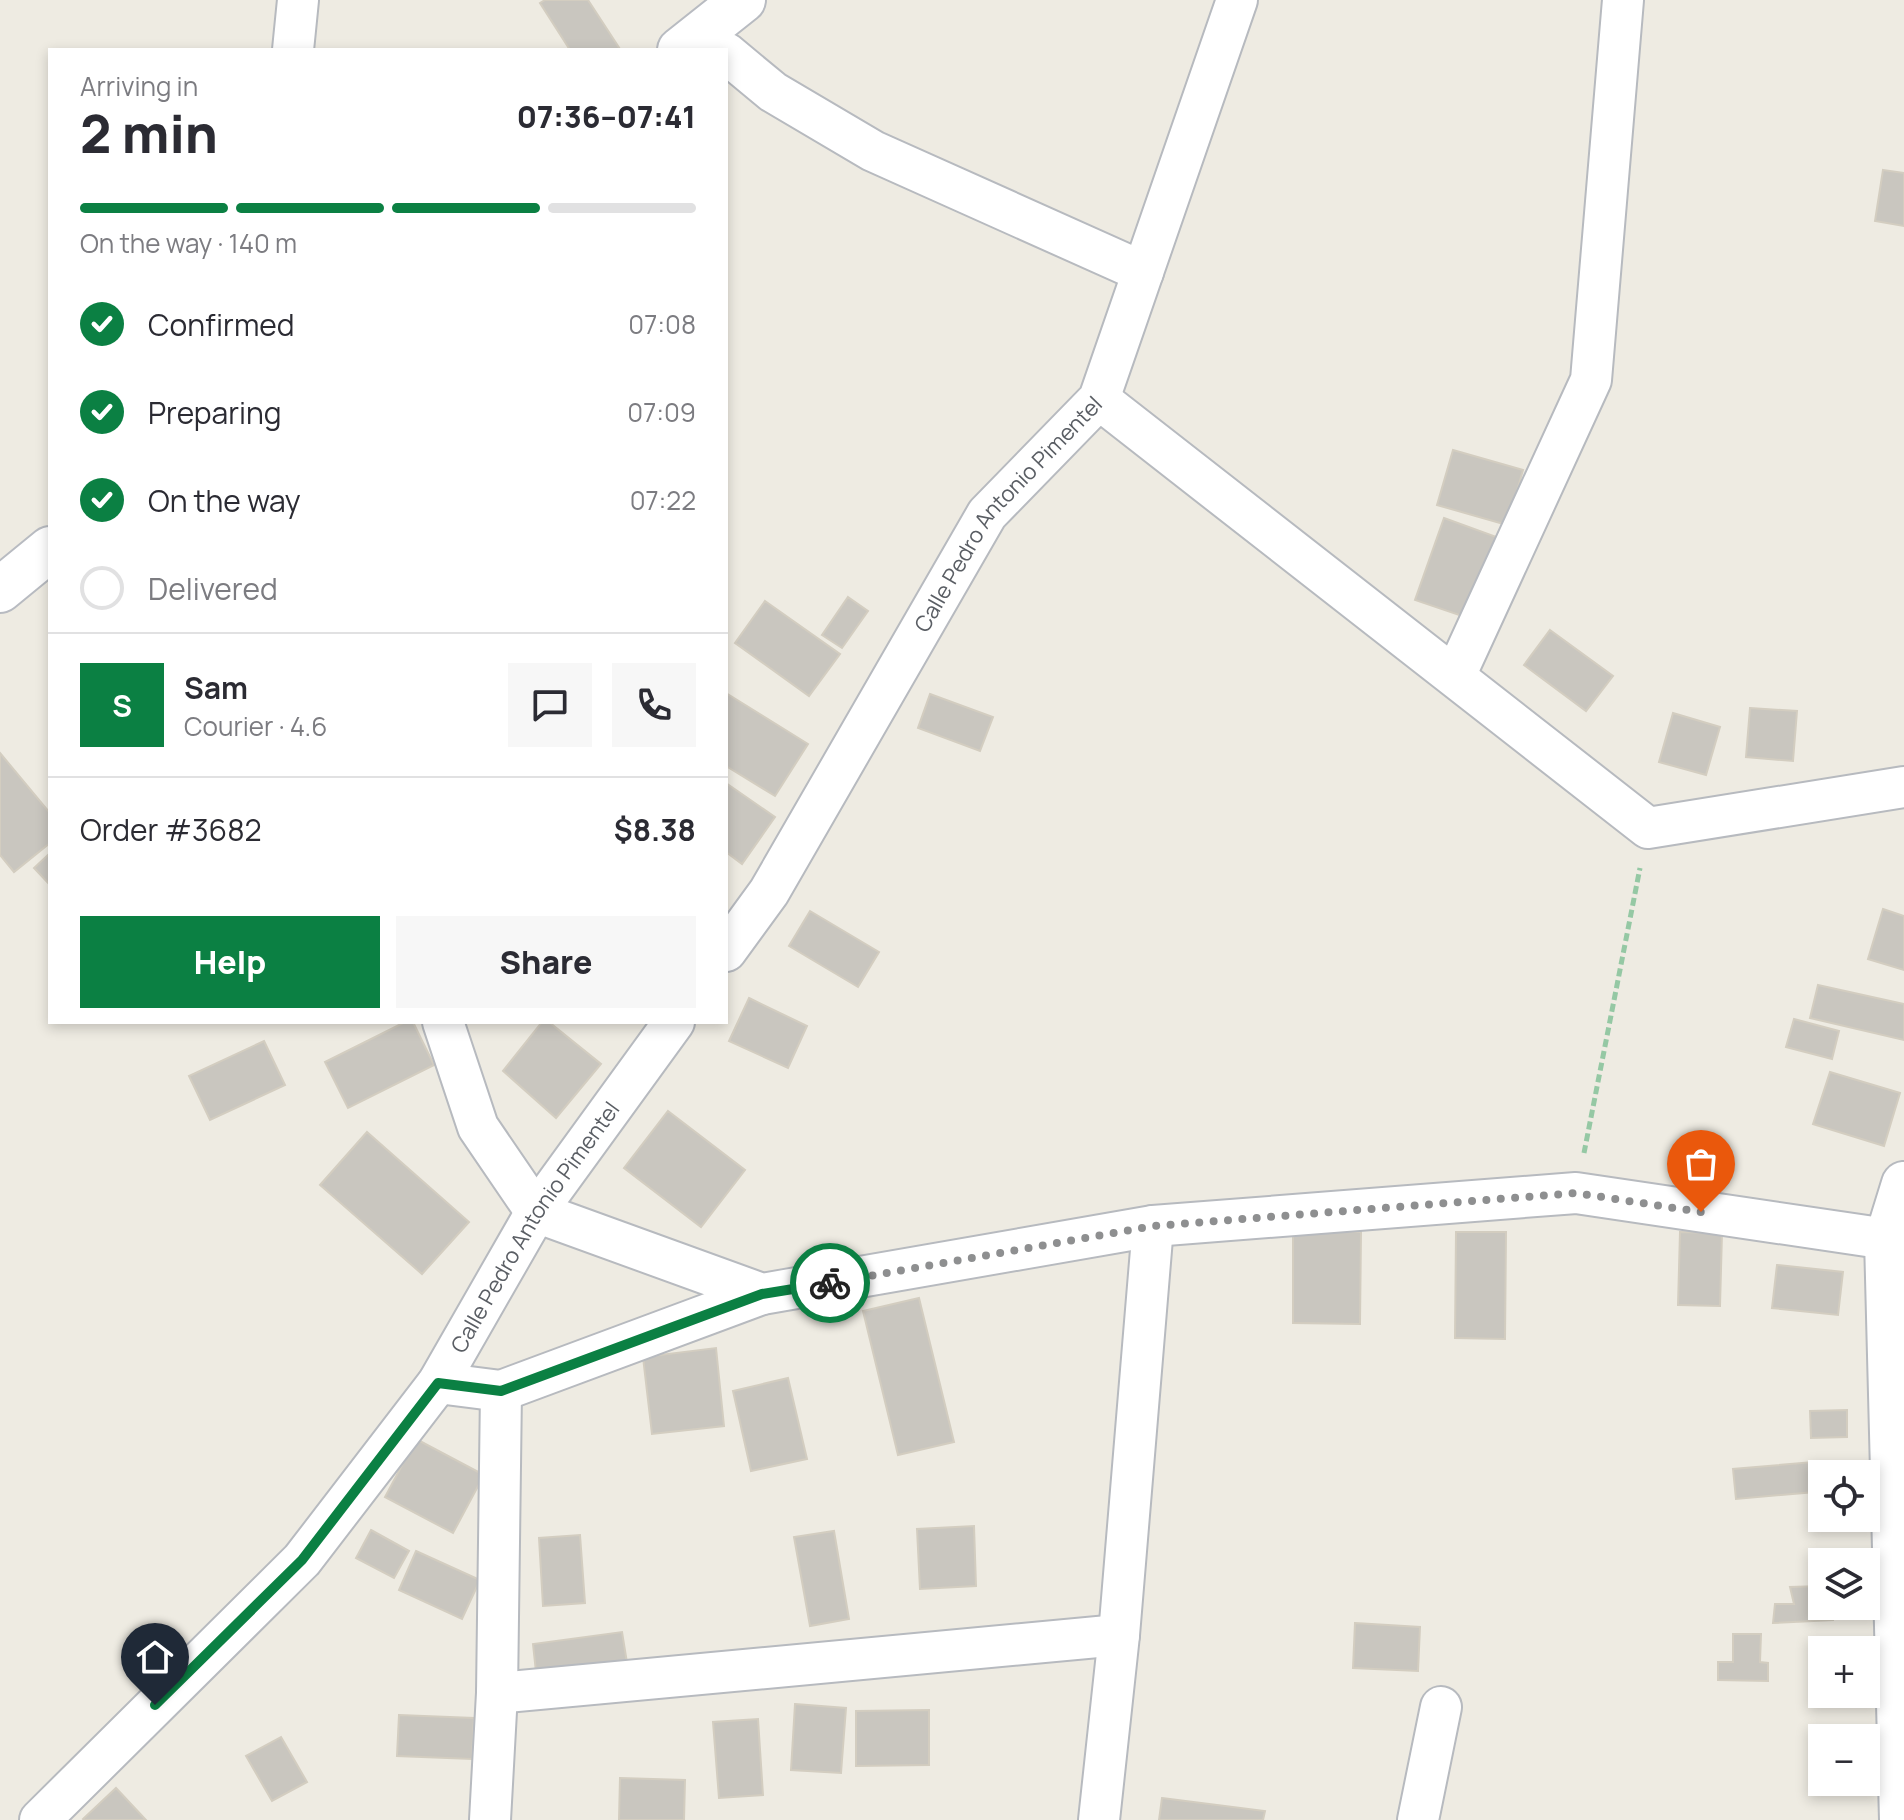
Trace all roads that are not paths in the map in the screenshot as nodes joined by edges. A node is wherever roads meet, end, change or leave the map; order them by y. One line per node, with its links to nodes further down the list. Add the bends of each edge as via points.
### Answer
1 (298, 0): 6 (street)
2 (743, 0): 5 (street)
3 (1237, 0): 8 (street, Calle Pedro Antonio Pimentel)
4 (1623, 0): 12 (street, via 1591,380)
5 (708, 47)
6 (293, 48)
7 (728, 61): 8 (street, via 873,151)
8 (1143, 272): 9 (street, Calle Pedro Antonio Pimentel)
9 (1099, 399): 12 (street); 14 (street, Calle Pedro Antonio Pimentel, via 987,514 769,892)
10 (48, 551): 11 (street)
11 (0, 590)
12 (1455, 676): 13 (street, via 1648,828)
13 (1904, 787)
14 (728, 948)
15 (444, 1024): 18 (street, via 478,1127)
16 (673, 1024): 18 (street, Calle Pedro Antonio Pimentel)
17 (1904, 1184): 20 (street)
18 (536, 1212): 21 (street); 22 (street, Calle Pedro Antonio Pimentel)
19 (1153, 1226): 20 (street, via 1576,1193); 21 (street); 25 (street)
20 (1887, 1239): 24 (street)
21 (762, 1294): 23 (street)
22 (438, 1383): 23 (street); 28 (street, Calle Pedro Antonio Pimentel, via 302,1560)
23 (501, 1391): 26 (street)
24 (1899, 1588): 32 (street)
25 (1119, 1635): 26 (street); 30 (street)
26 (497, 1693): 29 (street)
27 (1441, 1707): 31 (street)
28 (40, 1820)
29 (490, 1820)
30 (1099, 1820)
31 (1418, 1820)
32 (1902, 1820)

